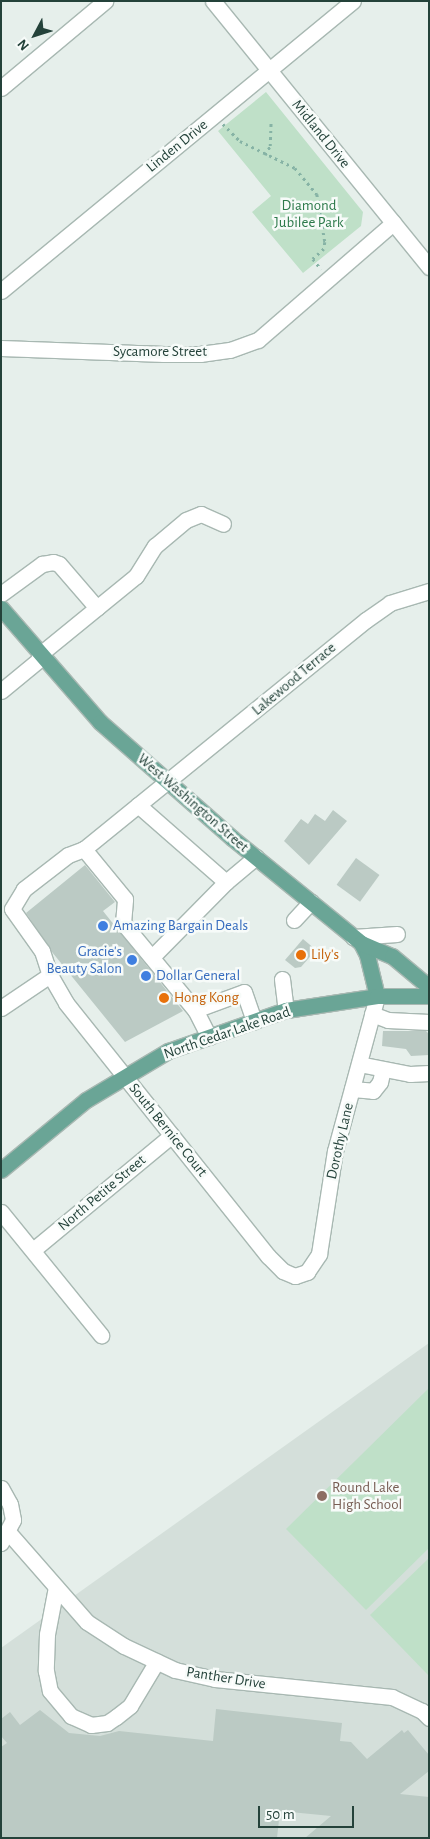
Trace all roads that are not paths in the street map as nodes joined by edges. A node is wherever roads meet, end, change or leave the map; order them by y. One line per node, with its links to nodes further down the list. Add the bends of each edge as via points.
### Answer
1 (106, 1): 5 (street)
2 (213, 1): 4 (street, Midland Drive)
3 (353, 1): 4 (street, Linden Drive)
4 (270, 70): 6 (street, Midland Drive); 8 (street, Linden Drive)
5 (1, 88)
6 (393, 223): 7 (street, Midland Drive); 9 (street, Sycamore Street, via 258,340 230,350 164,354)
7 (429, 267)
8 (1, 292)
9 (1, 348)
10 (222, 524): 14 (street, via 201,514 186,520 155,546 136,576)
11 (429, 591): 17 (street, Lakewood Terrace, via 390,603 366,620)
12 (1, 594): 14 (street, via 42,564 53,562 59,564)
13 (1, 608): 15 (main road, West Washington Street)
14 (97, 608): 15 (street)
15 (40, 656): 16 (street); 17 (main road, West Washington Street, via 100,722)
16 (1, 691)
17 (166, 780): 18 (street, Lakewood Terrace); 20 (main road, West Washington Street)
18 (138, 805): 19 (street, Lakewood Terrace); 21 (street)
19 (84, 849): 26 (street, via 125,899 124,924); 27 (street, South Bernice Court, via 68,855 24,889 12,909 42,952)
20 (256, 857): 21 (street); 22 (main road, West Washington Street)
21 (226, 882): 26 (street)
22 (310, 902): 23 (street); 25 (main road, West Washington Street)
23 (294, 920)
24 (397, 934): 25 (street)
25 (357, 940): 29 (main road, via 392,956); 30 (main road, via 367,956)
26 (152, 957): 33 (street)
27 (50, 975): 32 (street); 42 (street, South Bernice Court, via 66,1003)
28 (282, 979): 34 (street)
29 (429, 987)
30 (377, 996): 31 (main road, North Cedar Lake Road); 34 (main road, North Cedar Lake Road); 35 (street, Dorothy Lane)
31 (429, 996)
32 (1, 1008)
33 (195, 1010): 36 (street, via 244,992); 38 (street)
34 (286, 1010): 36 (main road, North Cedar Lake Road)
35 (372, 1014): 37 (street, via 388,1020); 39 (street, Dorothy Lane)
36 (254, 1021): 38 (main road, North Cedar Lake Road)
37 (429, 1022)
38 (209, 1037): 42 (main road, North Cedar Lake Road, via 168,1051)
39 (359, 1064): 40 (street); 43 (street, Dorothy Lane)
40 (383, 1069): 41 (street, via 410,1074); 43 (street, via 380,1082 373,1091)
41 (429, 1073)
42 (125, 1077): 44 (street, South Bernice Court); 45 (main road, North Cedar Lake Road, via 86,1100)
43 (352, 1089): 48 (street, Dorothy Lane, via 335,1151 319,1254 307,1272)
44 (172, 1135): 47 (street, North Petite Street); 48 (street, South Bernice Court, via 268,1256 283,1271)
45 (1, 1170)
46 (1, 1212): 47 (street)
47 (33, 1250): 49 (street)
48 (295, 1276)
49 (101, 1335)
50 (1, 1488): 51 (street, via 10,1504 13,1520)
51 (5, 1538): 52 (street, Panther Drive)
52 (56, 1587): 53 (street, Panther Drive, via 87,1622 124,1646); 53 (street, via 47,1634 46,1671 50,1691 71,1716 91,1725 111,1720 130,1706)
53 (157, 1661): 54 (street, Panther Drive, via 175,1670 216,1679 392,1698 422,1711)
54 (429, 1718)

